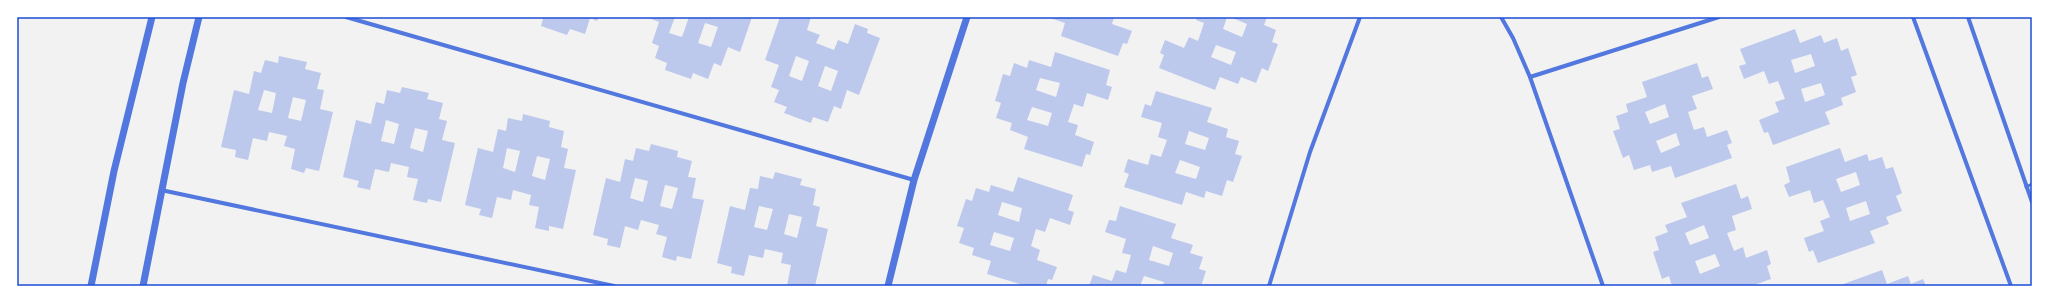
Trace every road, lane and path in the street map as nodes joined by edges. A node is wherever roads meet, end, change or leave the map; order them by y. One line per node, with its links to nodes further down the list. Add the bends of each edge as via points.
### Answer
1 (152, 17): 16 (street, via 114,171)
2 (199, 17): 14 (street)
3 (346, 17): 11 (street)
4 (967, 17): 11 (street)
5 (1360, 17): 20 (street, via 1310,152)
6 (1501, 17): 10 (street)
7 (1719, 17): 10 (street)
8 (1913, 17): 22 (street)
9 (1968, 17): 13 (street)
10 (1530, 77): 21 (street)
11 (914, 180): 19 (street)
12 (2032, 184): 13 (lane)
13 (2026, 187): 15 (street)
14 (161, 190): 17 (street); 18 (street)
15 (2032, 202)
16 (91, 286)
17 (143, 286)
18 (614, 286)
19 (888, 286)
20 (1269, 286)
21 (1603, 286)
22 (2011, 286)

